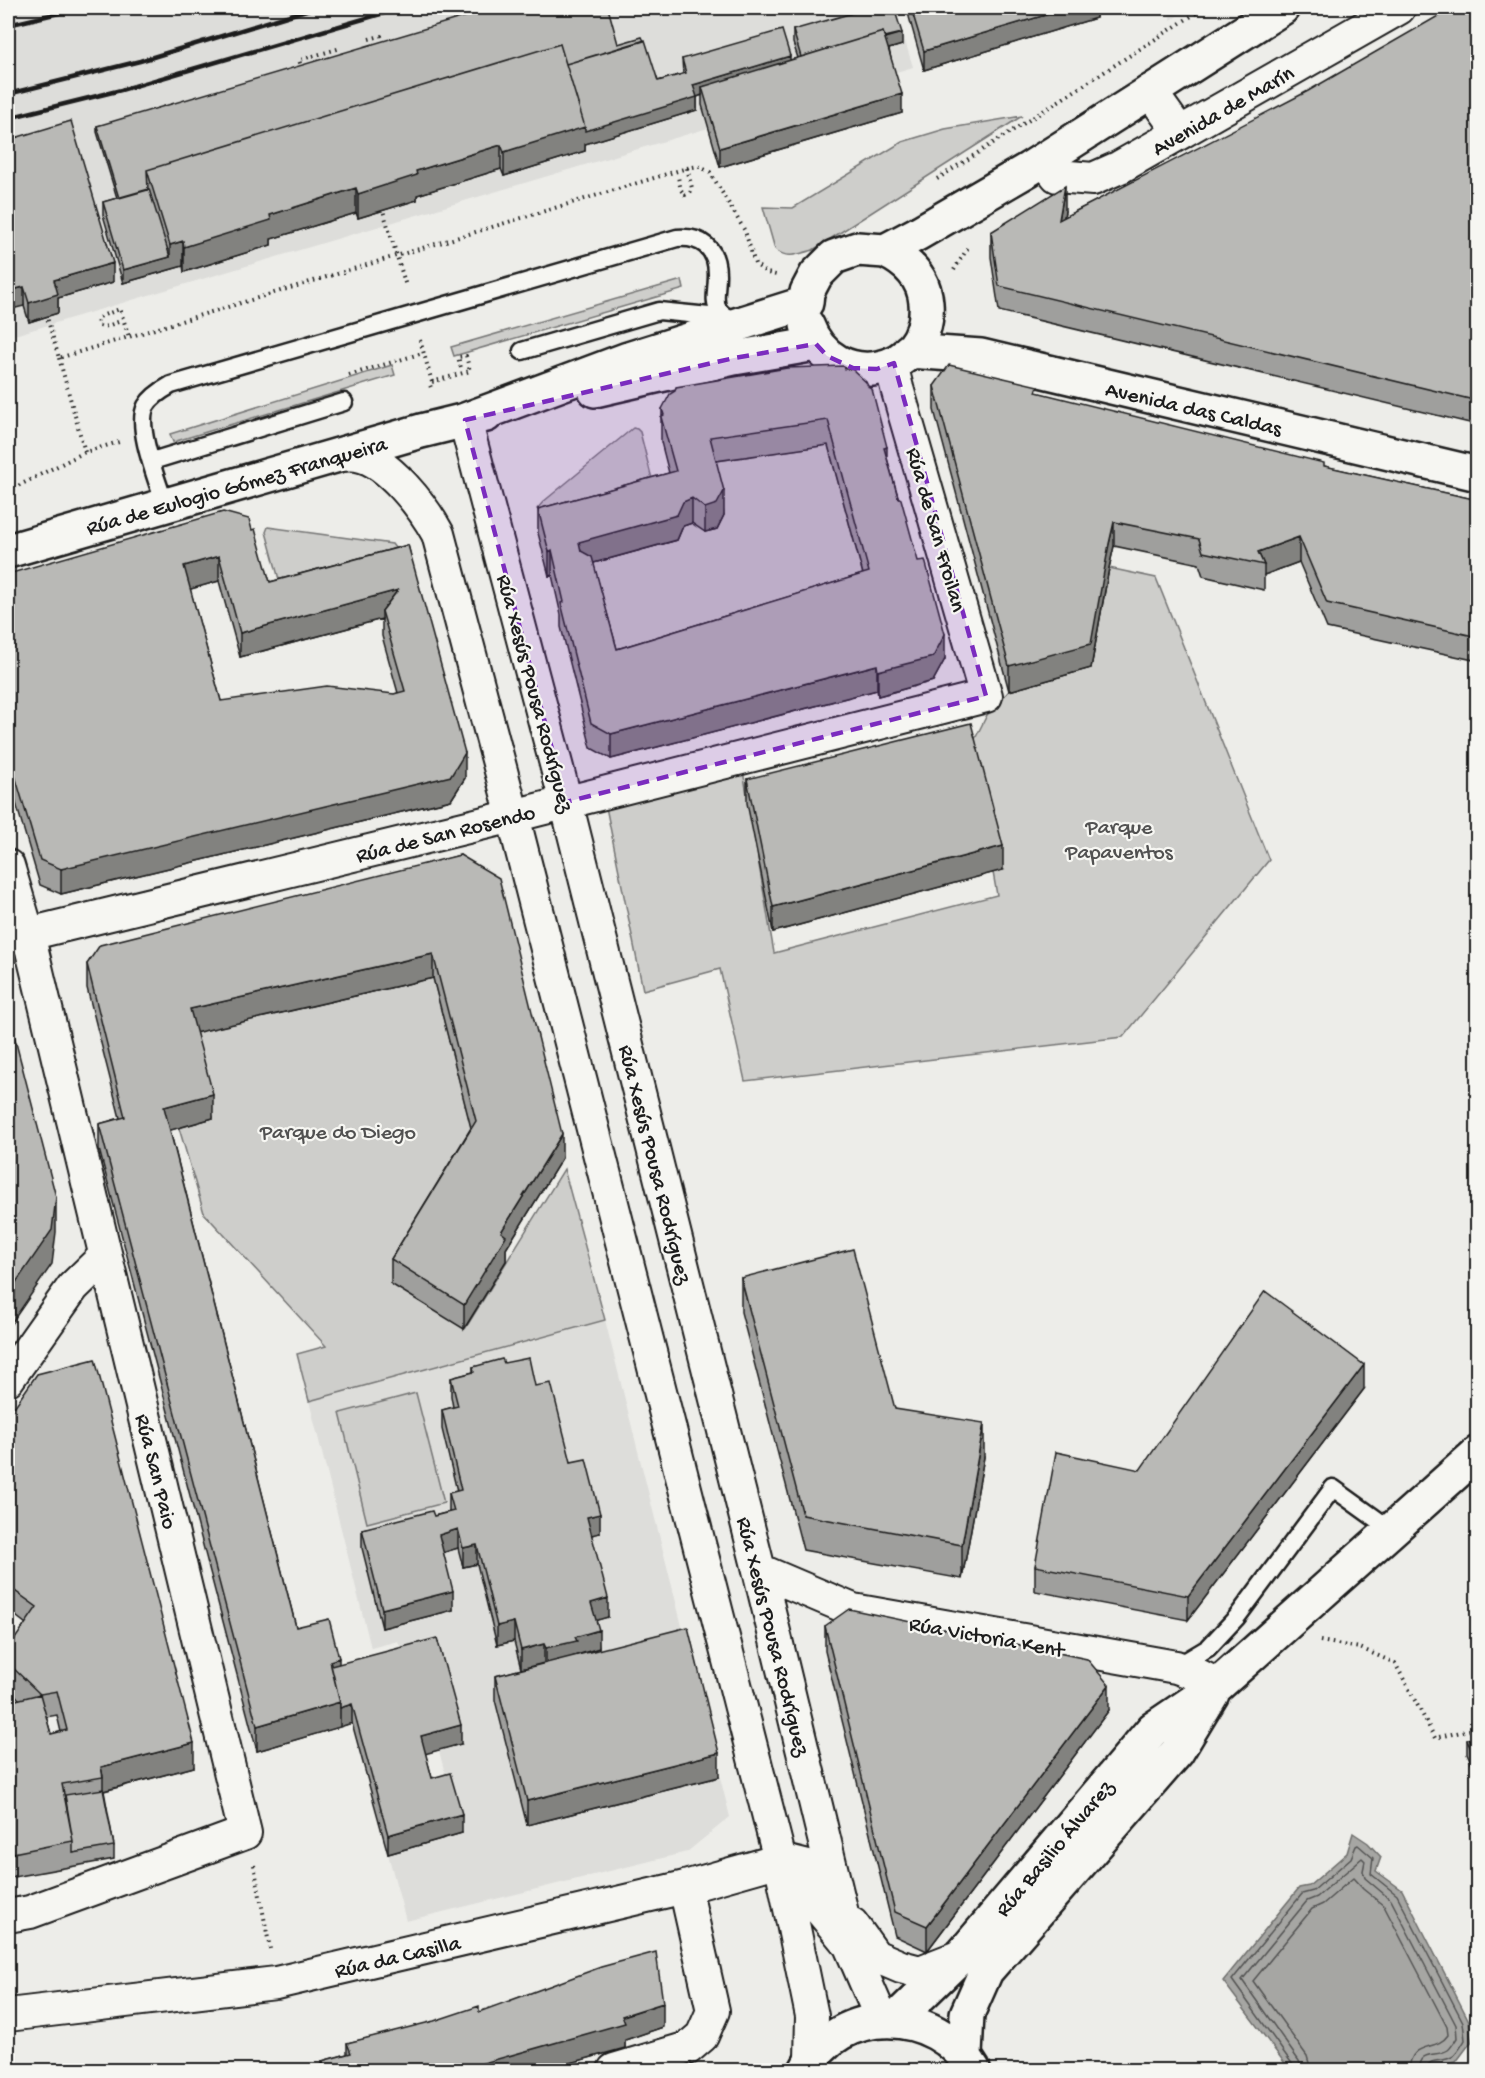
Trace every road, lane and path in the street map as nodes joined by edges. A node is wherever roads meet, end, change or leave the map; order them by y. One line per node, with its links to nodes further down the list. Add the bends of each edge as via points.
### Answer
1 (1204, 8): 13 (path)
2 (1282, 8): 8 (main road)
3 (1399, 8): 9 (street, Avenida de Marín)
4 (369, 39): 5 (path, via 381,36)
5 (384, 47)
6 (342, 48): 7 (path, via 299,60)
7 (302, 70)
8 (1150, 91): 9 (street); 10 (main road)
9 (1180, 133): 10 (street, Avenida de Marín, via 1093,179 1058,176)
10 (1033, 167): 15 (main road); 18 (main road, via 933,245 922,261)
11 (687, 168): 12 (path, via 690,193 683,193); 16 (path); 17 (path, via 698,166 710,172 745,231 755,264 775,275)
12 (678, 177)
13 (927, 185)
14 (380, 201): 16 (path)
15 (885, 251): 18 (main road, via 910,266); 20 (main road, via 858,249 834,257 816,275)
16 (396, 255): 19 (path); 25 (path)
17 (785, 272)
18 (918, 277): 28 (main road, via 925,295 925,326 918,340)
19 (406, 286)
20 (806, 303): 22 (main road, Rúa de Eulogio Gómez Franqueira); 26 (main road, via 807,322)
21 (44, 307): 29 (path)
22 (737, 320): 27 (lane, via 659,311); 34 (main road, Rúa de Eulogio Gómez Franqueira); 38 (lane, via 718,309 714,300 716,262 710,251 696,238 677,238 171,385 153,398 143,416)
23 (118, 322): 25 (path, via 104,327 97,320 120,309)
24 (418, 334): 31 (path)
25 (129, 336): 29 (path)
26 (816, 344): 28 (main road, via 827,356 853,368 877,369); 34 (main road, Rúa de Eulogio Gómez Franqueira, via 734,358)
27 (522, 351)
28 (901, 357): 39 (main road, Avenida das Caldas, via 981,356); 43 (street, Rúa de San Froilan, via 892,368 897,388)
29 (58, 358): 36 (path)
30 (461, 368): 31 (path, via 458,357 466,356 470,371)
31 (432, 382): 32 (path)
32 (432, 390)
33 (344, 402): 38 (lane)
34 (465, 420): 37 (main road, Rúa de Eulogio Gómez Franqueira); 44 (street, Rúa Xesús Pousa Rodríguez)
35 (121, 441): 36 (path)
36 (85, 452): 40 (path)
37 (338, 455): 41 (main road, Rúa de Eulogio Gómez Franqueira); 45 (street, via 359,455 387,471 428,514 438,534)
38 (152, 461): 41 (lane)
39 (1478, 474)
40 (8, 491)
41 (165, 505): 42 (main road, Rúa de Eulogio Gómez Franqueira)
42 (8, 551)
43 (986, 696): 44 (street, Rúa de San Rosendo)
44 (566, 802): 45 (street, Rúa de San Rosendo); 52 (street, Rúa Xesús Pousa Rodríguez)
45 (513, 816): 47 (street, Rúa de San Rosendo); 57 (street)
46 (8, 866): 47 (street, Rúa San Paio)
47 (18, 937): 48 (street, Rúa San Paio)
48 (105, 1256): 49 (street, via 73,1287); 61 (street, Rúa San Paio, via 245,1833 30,1912)
49 (8, 1379)
50 (1478, 1453): 51 (main road, Rúa Basilio Álvarez)
51 (1390, 1530): 54 (lane, via 1333,1488 1237,1617 1208,1648); 55 (main road, Rúa Basilio Álvarez)
52 (759, 1570): 54 (street, Rúa Victoria Kent, via 853,1610); 60 (street, Rúa Xesús Pousa Rodríguez)
53 (1314, 1640): 56 (path, via 1360,1648 1395,1663 1435,1738)
54 (1176, 1667): 55 (street, Rúa Victoria Kent)
55 (1218, 1685): 63 (main road, Rúa Basilio Álvarez, via 1153,1729); 67 (main road, Rúa Basilio Álvarez, via 1177,1752 986,1971 968,2014)
56 (1478, 1728)
57 (780, 1860): 59 (street, Rúa da Casilla); 62 (street, Rúa Xesús Pousa Rodríguez, via 808,1867 818,1907); 68 (street, via 812,2016)
58 (254, 1865): 64 (path)
59 (685, 1887): 64 (street, Rúa da Casilla); 69 (street, via 712,2011 702,2036 688,2048)
60 (842, 1911): 62 (street, Rúa Xesús Pousa Rodríguez); 63 (street, Rúa Xesús Pousa Rodríguez, via 875,1956 902,1967 920,1972)
61 (8, 1916)
62 (850, 1946): 66 (street, Rúa Xesús Pousa Rodríguez)
63 (961, 1956): 66 (main road, Rúa Basilio Álvarez)
64 (276, 1983): 65 (street, Rúa da Casilla)
65 (8, 2015)
66 (888, 2020): 67 (main road, via 921,2025 945,2037); 68 (main road, via 854,2027 831,2040)
67 (969, 2062)
68 (809, 2065)
69 (614, 2070)

